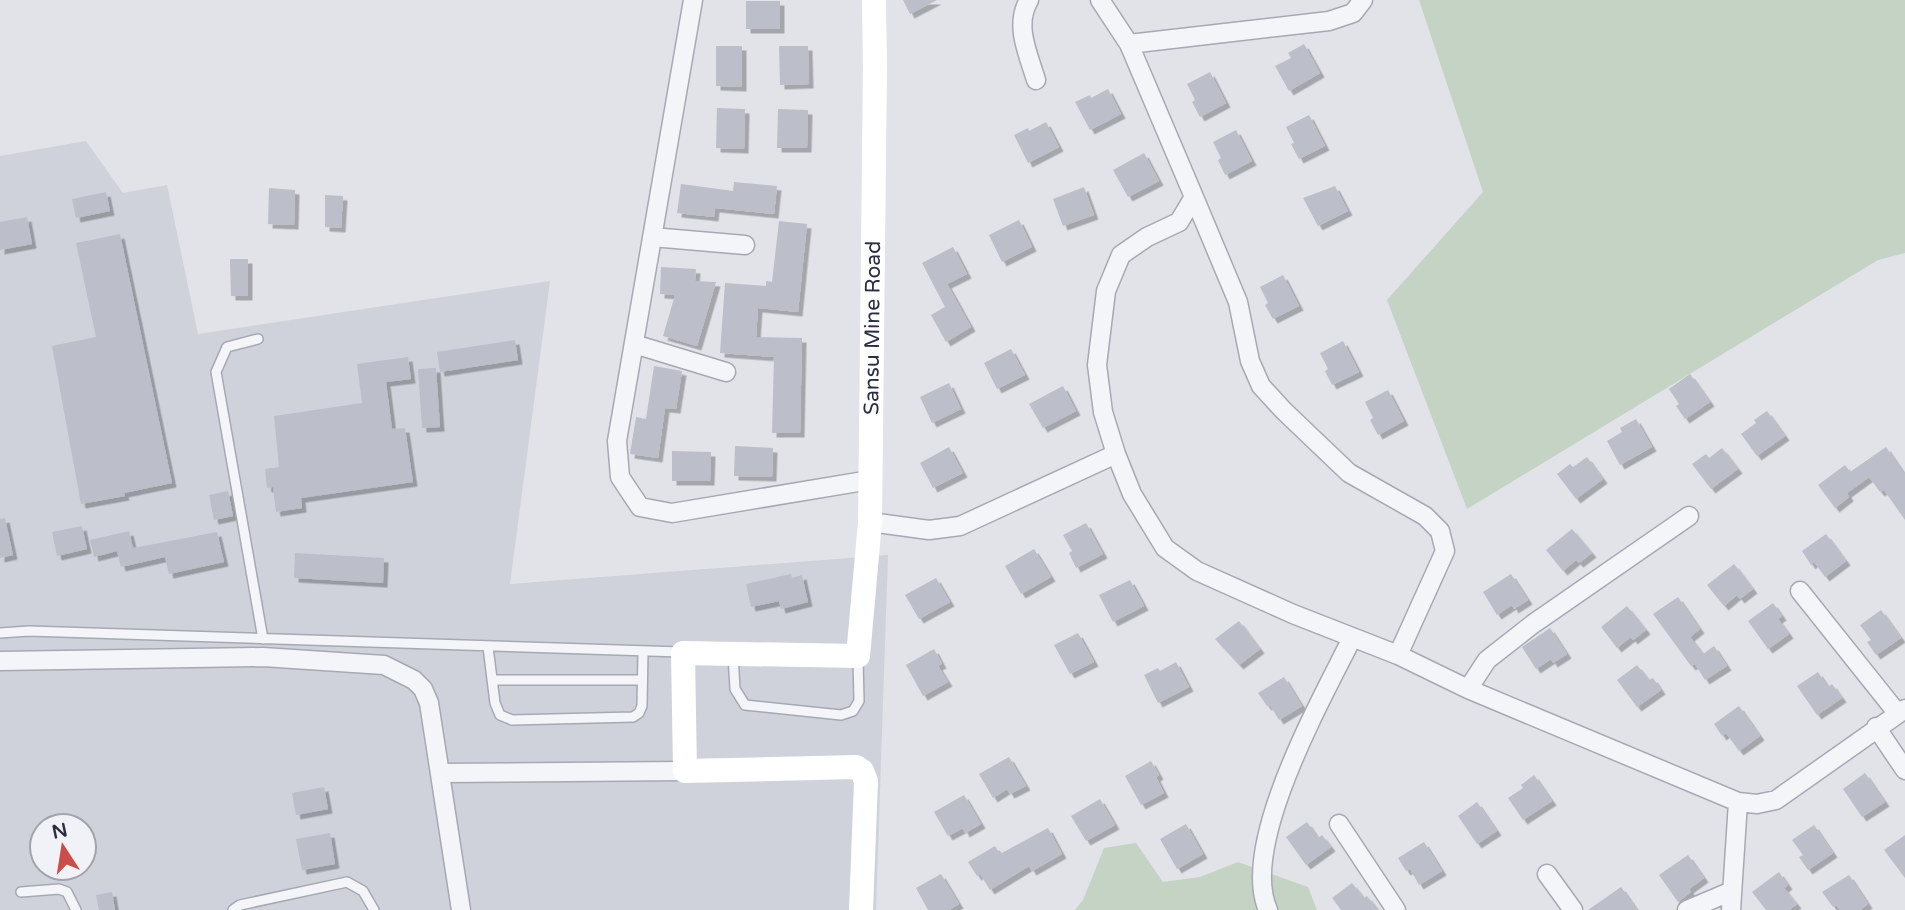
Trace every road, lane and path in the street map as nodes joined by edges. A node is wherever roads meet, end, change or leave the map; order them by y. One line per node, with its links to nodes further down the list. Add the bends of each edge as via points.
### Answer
1 (693, 0): 9 (street)
2 (873, 0): 15 (street, Sansu Mine Road)
3 (1029, 0): 7 (street, via 1021,13 1022,30)
4 (1100, 0): 6 (street)
5 (1363, 0): 6 (street, via 1353,13 1329,21)
6 (1129, 44): 8 (street)
7 (1036, 80)
8 (1194, 197): 14 (street, via 1179,222 1121,255 1106,291 1097,365 1103,412); 26 (street, via 1238,302 1250,361 1261,386 1349,473 1425,516 1440,531 1445,551)
9 (652, 237): 10 (street); 12 (street)
10 (745, 245)
11 (258, 339): 21 (lane, via 227,347 216,372)
12 (634, 344): 13 (street); 15 (street, via 617,441 620,477 640,507 672,513)
13 (726, 372)
14 (1116, 454): 17 (street, via 960,526 929,530); 20 (street, via 1132,494 1165,548 1197,571)
15 (870, 480): 17 (street, Sansu Mine Road)
16 (1689, 516): 31 (street, via 1487,660)
17 (870, 522): 27 (street, Sansu Mine Road)
18 (1800, 591): 32 (street)
19 (0, 633): 21 (lane)
20 (1352, 638): 26 (street); 47 (street, via 1289,767 1261,867)
21 (263, 639): 22 (lane)
22 (488, 647): 23 (lane); 29 (lane)
23 (643, 651): 24 (lane); 30 (lane)
24 (683, 653): 25 (street); 35 (street)
25 (733, 653): 27 (street); 27 (lane, via 735,689 745,705 841,715 852,711 859,701)
26 (1398, 654): 31 (street)
27 (858, 656)
28 (0, 661): 36 (street, via 263,657 384,665 423,689)
29 (492, 680): 30 (lane); 30 (lane, via 500,715 512,720 633,717 642,706)
30 (642, 680)
31 (1468, 689): 37 (street)
32 (1901, 711): 33 (street)
33 (1876, 727): 34 (street); 37 (street, via 1776,800)
34 (1905, 770)
35 (685, 771): 36 (street); 46 (street, via 856,767 862,771 866,781)
36 (440, 773): 45 (street)
37 (1738, 802): 40 (street)
38 (1339, 824): 48 (street)
39 (1546, 874): 49 (street)
40 (1732, 891): 50 (street); 51 (street)
41 (21, 892): 42 (lane, via 59,889 67,892)
42 (76, 910)
43 (233, 910): 44 (lane, via 347,882 363,891)
44 (374, 910)
45 (461, 910)
46 (861, 910)
47 (1268, 910)
48 (1396, 910)
49 (1573, 910)
50 (1687, 910)
51 (1731, 910)

